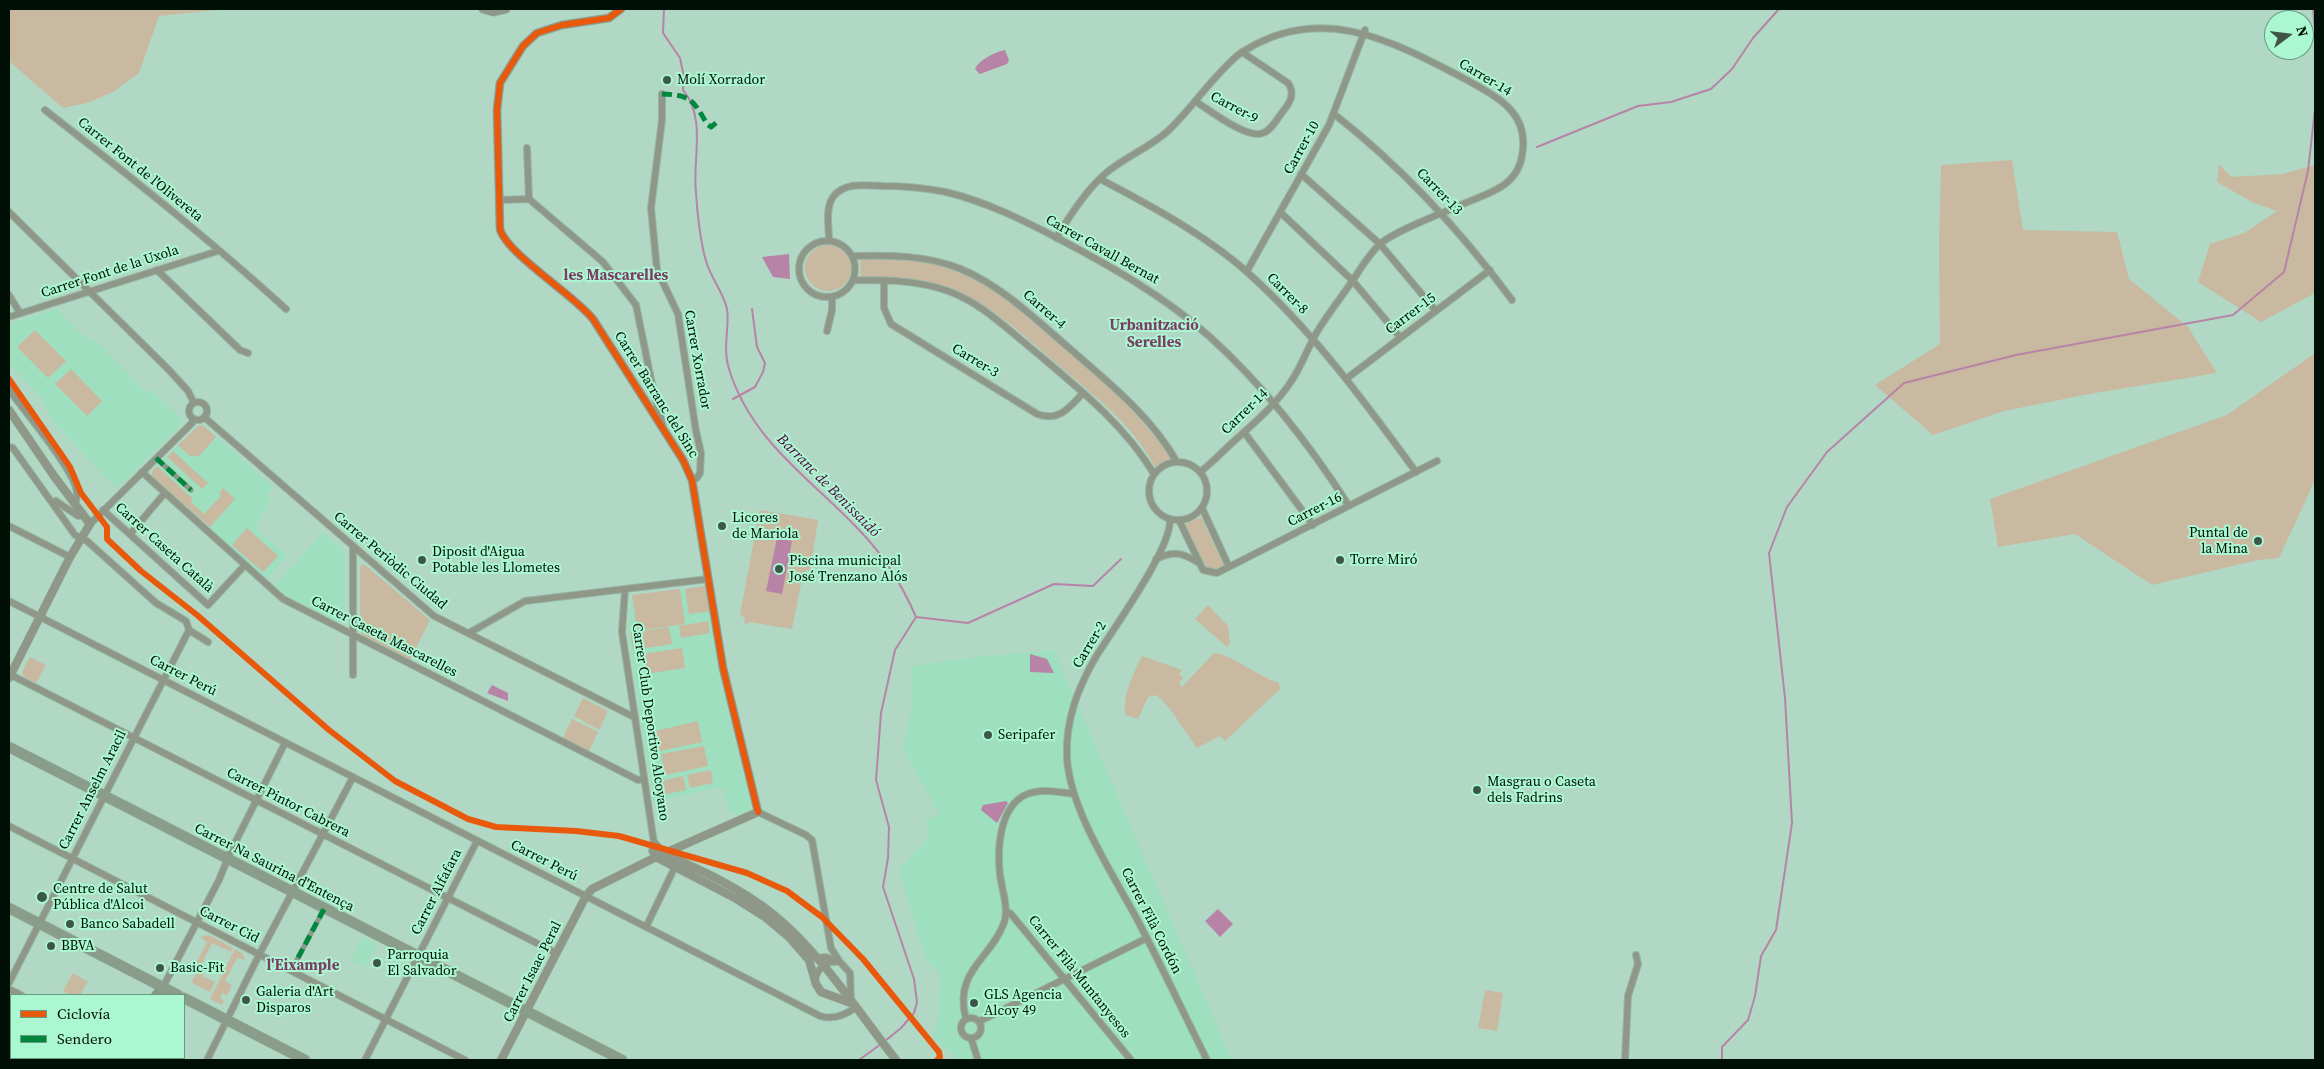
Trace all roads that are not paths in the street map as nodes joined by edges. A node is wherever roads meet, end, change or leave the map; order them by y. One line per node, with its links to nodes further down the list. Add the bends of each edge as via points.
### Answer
1 (483, 9): 2 (street, via 492,12)
2 (506, 9)
3 (621, 9): 14 (street, Carrer Barranc del Sinc, via 604,19 544,30 525,44 499,87)
4 (1366, 30): 5 (street, Carrer-14, via 1320,22 1302,25 1273,34); 9 (street, Carrer-10); 17 (street, Carrer-14, via 1500,99 1509,106 1521,126 1524,146 1520,165 1508,183 1491,194)
5 (1242, 52): 7 (street, Carrer-14); 7 (street, Carrer-9, via 1288,82 1292,88 1290,103 1267,131 1248,133)
6 (662, 94): 60 (street, Carrer Xorrador, via 662,120 651,205 658,270 678,314 701,453 700,473)
7 (1195, 101): 12 (street, Carrer-14, via 1154,144 1124,160)
8 (45, 110): 21 (street, Carrer Font de l'Olivereta)
9 (1334, 114): 11 (street, Carrer-10); 17 (street, Carrer-13, via 1407,176)
10 (527, 148): 13 (street)
11 (1301, 174): 16 (street, Carrer-10); 20 (street)
12 (1100, 179): 18 (street, Carrer-14); 25 (street, Carrer-8, via 1161,212)
13 (529, 199): 14 (street); 50 (street, via 603,262 636,305)
14 (499, 200): 50 (street, Carrer Barranc del Sinc, via 500,229 505,240 588,313)
15 (9, 212): 29 (street)
16 (1280, 212): 25 (street, Carrer-10); 28 (street)
17 (1443, 214): 20 (street, Carrer-14); 24 (street, Carrer-13)
18 (1056, 238): 19 (street, Carrer Cavall Bernat, via 1005,212 956,195 914,187 860,185 842,189 830,201); 46 (street, Carrer Cavall Bernat, via 1114,268 1164,300 1233,359)
19 (829, 241): 22 (street, via 842,245); 31 (street, via 812,245 801,258 799,266 808,290)
20 (1380, 244): 28 (street, Carrer-14); 34 (street)
21 (218, 251): 23 (street, Carrer Font de la Uxola); 33 (street, Carrer Font de l'Olivereta)
22 (852, 256): 26 (street, via 856,269); 55 (street, Carrer-4, via 923,259 959,268 1001,291 1126,398 1162,439)
23 (157, 270): 29 (street, Carrer Font de la Uxola); 40 (street, via 240,350)
24 (1490, 270): 32 (street, Carrer-13); 34 (street, Carrer-15)
25 (1247, 271): 39 (street, Carrer-8)
26 (853, 280): 27 (street); 31 (street, via 841,294)
27 (884, 281): 43 (street, via 934,287 977,304); 43 (street, Carrer-3, via 884,308 891,324 1037,414 1050,417 1067,411)
28 (1353, 281): 38 (street); 39 (street, Carrer-14)
29 (88, 292): 35 (street, Carrer Font de la Uxola); 45 (street, via 182,384)
30 (9, 295): 35 (street)
31 (832, 297): 37 (street)
32 (1512, 300)
33 (286, 309)
34 (1436, 311): 38 (street, Carrer-15)
35 (20, 313): 36 (street, Carrer Font de la Uxola)
36 (9, 317)
37 (827, 331)
38 (1400, 337): 41 (street, Carrer-15)
39 (1313, 340): 41 (street, Carrer-8); 46 (street, Carrer-14, via 1296,375)
40 (248, 353)
41 (1346, 378): 58 (street, Carrer-8)
42 (9, 390): 44 (street)
43 (1083, 393): 59 (street, via 1121,429)
44 (18, 402): 47 (street); 64 (street, via 64,466 77,493)
45 (194, 403): 48 (street, via 200,402 205,406 207,413); 49 (street, via 188,412)
46 (1273, 403): 51 (street, Carrer-14); 65 (street, Carrer Cavall Bernat)
47 (9, 410): 64 (street)
48 (204, 418): 49 (street); 76 (street, Carrer Periòdic Ciudad)
49 (193, 419): 53 (street)
50 (664, 428): 60 (street, Carrer Barranc del Sinc)
51 (1244, 432): 57 (street, Carrer-14); 72 (street)
52 (9, 446): 75 (street, via 75,535)
53 (156, 458): 56 (street); 61 (street)
54 (1437, 461): 58 (street, Carrer-16)
55 (1177, 462): 57 (street, via 1193,466); 59 (street, via 1164,465)
56 (142, 472): 62 (street, Carrer Caseta Mascarelles); 67 (street)
57 (1200, 472): 66 (street, via 1208,490)
58 (1416, 472): 65 (street, Carrer-16)
59 (1154, 474): 69 (street, via 1149,491 1151,500 1161,515)
60 (692, 480): 82 (street, Carrer Barranc del Sinc)
61 (191, 490)
62 (164, 494): 74 (street); 79 (street, Carrer Caseta Mascarelles)
63 (56, 501): 68 (street, via 78,516)
64 (75, 504): 68 (street)
65 (1349, 506): 72 (street, Carrer-16)
66 (1202, 508): 70 (street, via 1188,519); 81 (street)
67 (103, 510): 71 (street); 74 (street, Carrer Caseta Català)
68 (83, 514): 71 (street)
69 (1170, 519): 70 (street); 78 (street, Carrer-2, via 1166,538)
70 (1179, 520): 80 (street)
71 (90, 524): 75 (street)
72 (1313, 525): 81 (street, Carrer-16)
73 (9, 526): 77 (street)
74 (130, 534): 79 (street, Carrer Caseta Català, via 208,605)
75 (81, 537): 77 (street); 86 (street, via 156,603 186,621)
76 (353, 548): 87 (street, Carrer Periòdic Ciudad, via 434,616); 88 (street)
77 (70, 557): 85 (street)
78 (1156, 559): 80 (street, via 1174,552); 99 (street, Carrer-2, via 1090,667 1073,703 1067,758)
79 (244, 565): 88 (street, Carrer Caseta Mascarelles, via 282,599)
80 (1202, 567): 81 (street, Carrer-16, via 1217,573)
81 (1229, 568)
82 (708, 580): 83 (street); 102 (street, Carrer Barranc del Sinc, via 723,668)
83 (625, 589): 87 (street, via 525,601); 93 (street, Carrer Club Deportivo Alcoyano, via 622,632)
84 (9, 601): 85 (street, Carrer Perú)
85 (40, 617): 91 (street); 92 (street, Carrer Perú)
86 (189, 630): 89 (street); 92 (street, Carrer Anselm Aracil)
87 (469, 633): 93 (street, Carrer Periòdic Ciudad)
88 (353, 635): 90 (street); 98 (street, Carrer Caseta Mascarelles, via 638,780)
89 (208, 642)
90 (353, 675)
91 (9, 676): 94 (street, Carrer Pintor Cabrera)
92 (163, 680): 94 (street, Carrer Anselm Aracil); 95 (street, Carrer Perú)
93 (634, 717): 98 (street, Carrer Club Deportivo Alcoyano)
94 (134, 738): 100 (street, Carrer Anselm Aracil); 101 (street, Carrer Pintor Cabrera)
95 (285, 743): 97 (street, Carrer Perú); 101 (street)
96 (9, 747): 100 (main road, Carrer Na Saurina d'Entença)
97 (353, 777): 104 (street); 105 (street, Carrer Perú)
98 (644, 780): 106 (street, Carrer Club Deportivo Alcoyano)
99 (1074, 794): 116 (street, via 1032,793 1010,809 999,849); 120 (street, Carrer Filà Cordón)
100 (104, 796): 108 (street, Carrer Anselm Aracil); 109 (main road, Carrer Na Saurina d'Entença)
101 (256, 801): 104 (street, Carrer Pintor Cabrera); 109 (street)
102 (758, 812): 107 (street); 126 (street, via 812,840 831,948)
103 (9, 826): 108 (street, Carrer Cid)
104 (324, 835): 111 (street); 113 (street, Carrer Pintor Cabrera)
105 (477, 841): 112 (street, Carrer Perú); 113 (street, Carrer Alfafara)
106 (654, 843): 107 (street)
107 (660, 855): 110 (street); 112 (street, via 592,889); 125 (street, via 736,890 762,906 789,927)
108 (71, 859): 117 (street, Carrer Cid); 118 (street, Carrer Anselm Aracil)
109 (228, 860): 111 (main road, Carrer Na Saurina d'Entença); 117 (street)
110 (675, 867): 119 (street); 129 (street, via 747,904 772,922 809,960)
111 (292, 893): 115 (main road, Carrer Na Saurina d'Entença); 122 (street)
112 (586, 896): 119 (street, Carrer Perú); 121 (street, Carrer Isaac Peral)
113 (448, 899): 121 (street, Carrer Pintor Cabrera); 124 (street, Carrer Alfafara)
114 (9, 908): 118 (main road)
115 (324, 909): 124 (main road, Carrer Na Saurina d'Entença); 128 (street)
116 (1006, 912): 130 (street, Carrer Filà Muntanyesos); 140 (street, via 1002,928 967,982 963,999)
117 (197, 923): 122 (street, Carrer Cid); 133 (street)
118 (39, 924): 132 (street, Carrer Anselm Aracil); 133 (main road)
119 (646, 927): 138 (street, Carrer Perú, via 820,1016 839,1016)
120 (1147, 938): 130 (street); 154 (street, Carrer Filà Cordón)
121 (556, 953): 139 (street, Carrer Isaac Peral)
122 (259, 955): 128 (street, Carrer Cid); 142 (street)
123 (1636, 955): 155 (street, via 1638,964 1628,996)
124 (418, 956): 139 (main road, Carrer Na Saurina d'Entença); 141 (street, Carrer Alfafara)
125 (816, 958): 126 (street, via 826,957); 127 (street)
126 (838, 962): 127 (street); 131 (street, via 848,969)
127 (823, 965): 129 (street); 134 (street)
128 (291, 971): 141 (street, Carrer Cid)
129 (815, 980): 136 (street, via 821,992)
130 (1065, 980): 143 (street); 153 (street, Carrer Filà Muntanyesos)
131 (850, 982): 134 (street); 138 (street)
132 (9, 983)
133 (160, 991): 135 (main road)
134 (843, 991): 136 (street); 138 (street)
135 (174, 994)
136 (829, 996): 138 (street)
137 (185, 999): 142 (main road)
138 (853, 1006): 151 (street)
139 (526, 1012): 149 (street, Carrer Isaac Peral); 150 (main road, Carrer Na Saurina d'Entença)
140 (966, 1019): 143 (street, via 972,1017); 144 (street, via 962,1023 962,1032)
141 (386, 1020): 147 (street, Carrer Alfafara); 148 (street, Carrer Cid)
142 (227, 1021): 145 (street); 146 (main road)
143 (980, 1022): 144 (street, via 980,1033)
144 (971, 1038): 152 (street)
145 (207, 1060)
146 (305, 1060)
147 (365, 1060)
148 (465, 1060)
149 (501, 1060)
150 (622, 1060)
151 (896, 1060)
152 (978, 1060)
153 (1131, 1060)
154 (1207, 1060)
155 (1625, 1060)

